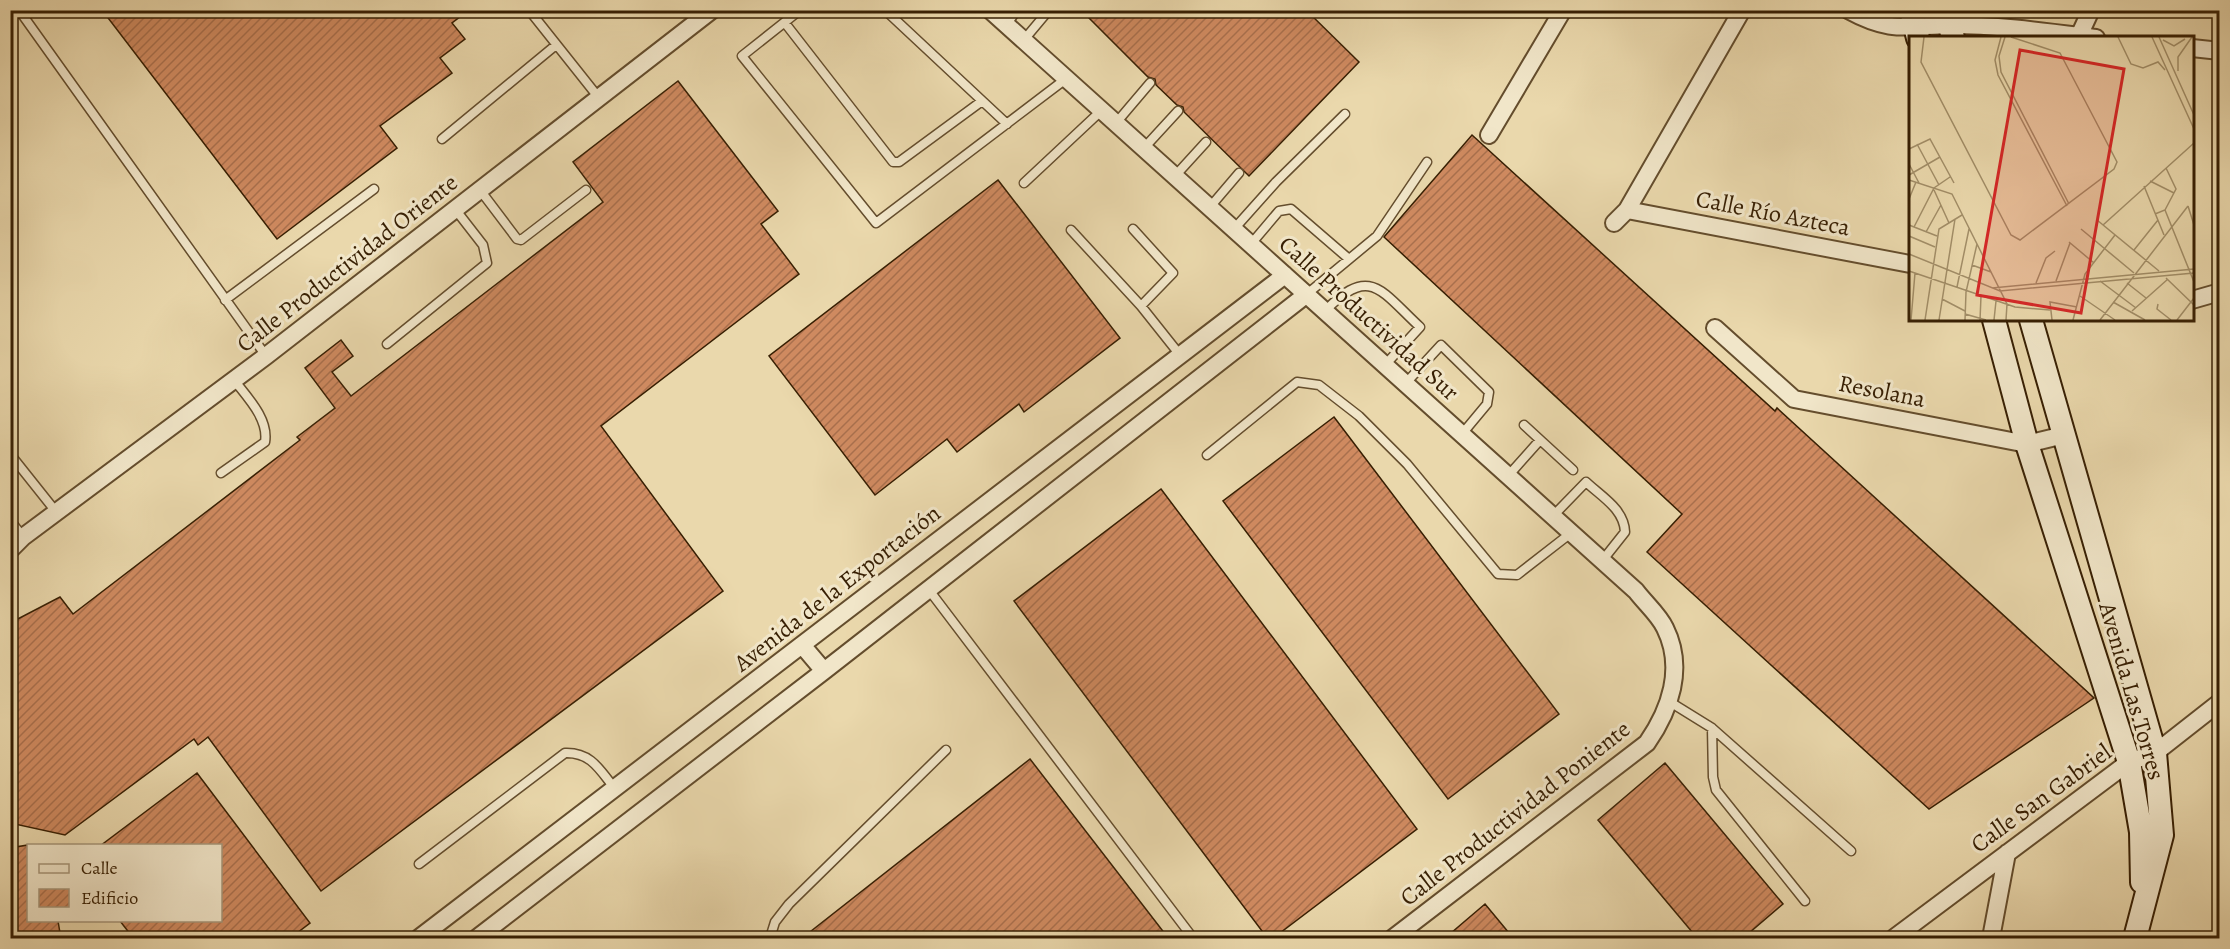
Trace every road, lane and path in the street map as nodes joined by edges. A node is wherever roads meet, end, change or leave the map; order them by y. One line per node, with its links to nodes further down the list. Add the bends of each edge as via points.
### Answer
1 (19, 10): 55 (lane)
2 (529, 10): 19 (lane)
3 (712, 10): 24 (street, Calle Productividad Oriente)
4 (800, 10): 13 (lane)
5 (885, 10): 25 (lane)
6 (990, 10): 15 (street, Calle Productividad Sur)
7 (1017, 10): 15 (lane)
8 (1049, 10): 18 (lane)
9 (1563, 10): 31 (street)
10 (1742, 10): 44 (street)
11 (1848, 10): 16 (street, via 1875,25)
12 (2091, 10): 17 (street)
13 (785, 23): 25 (lane, via 893,162 899,162); 30 (lane, via 742,56 876,223)
14 (1950, 24): 16 (street); 17 (street)
15 (1005, 25): 18 (street, Calle Productividad Sur)
16 (1915, 25)
17 (2079, 36)
18 (1023, 41): 22 (street, Calle Productividad Sur)
19 (556, 45): 24 (lane); 32 (lane)
20 (2194, 48): 21 (street)
21 (2220, 51)
22 (1067, 78): 26 (street, Calle Productividad Sur); 30 (lane)
23 (1150, 83): 29 (lane)
24 (599, 98): 40 (street, Calle Productividad Oriente)
25 (982, 101): 30 (lane)
26 (1102, 110): 29 (street, Calle Productividad Sur); 38 (lane)
27 (1178, 111): 34 (lane)
28 (1345, 114): 47 (lane)
29 (1116, 123): 34 (street, Calle Productividad Sur)
30 (1007, 124)
31 (1489, 135)
32 (442, 139)
33 (1206, 142): 37 (lane)
34 (1144, 148): 37 (street, Calle Productividad Sur)
35 (1427, 162): 50 (lane, via 1377,236)
36 (1239, 174): 42 (lane)
37 (1176, 176): 42 (street, Calle Productividad Sur)
38 (1024, 183)
39 (374, 189): 55 (lane)
40 (480, 190): 41 (lane, via 521,240); 43 (street, Calle Productividad Oriente)
41 (586, 190)
42 (1210, 207): 47 (street, Calle Productividad Sur)
43 (455, 209): 62 (lane, via 483,245 487,263); 64 (street, Calle Productividad Oriente)
44 (1627, 210): 45 (street); 51 (street, Calle Río Azteca)
45 (1614, 223)
46 (1133, 229): 57 (lane, via 1173,273)
47 (1234, 229): 49 (street, Calle Productividad Sur)
48 (1071, 230): 57 (lane)
49 (1251, 244): 50 (lane, via 1280,212 1291,209); 52 (street, Calle Productividad Sur)
50 (1349, 259): 54 (lane)
51 (1909, 264)
52 (1285, 275): 54 (street, Calle Productividad Sur); 63 (street, Avenida de la Exportación)
53 (2220, 292): 56 (street)
54 (1307, 294): 58 (street, Calle Productividad Sur); 85 (street)
55 (225, 300): 64 (lane)
56 (2194, 300)
57 (1141, 306): 63 (lane)
58 (1325, 311): 65 (street, Calle Productividad Sur); 65 (lane, via 1344,291 1358,285 1379,289 1420,327)
59 (1994, 321): 72 (street, Avenida Las Torres)
60 (2031, 321): 70 (street, Avenida Las Torres)
61 (1715, 328): 72 (street, Resolana, via 1794,399)
62 (387, 344)
63 (1180, 355): 86 (street, Avenida de la Exportación)
64 (266, 356): 66 (street, Calle Productividad Oriente)
65 (1386, 365): 67 (street, Calle Productividad Sur)
66 (234, 380): 76 (lane, via 257,412 266,433 265,442); 78 (street, Calle Productividad Oriente)
67 (1406, 384): 69 (street, Calle Productividad Sur); 69 (lane, via 1441,345 1489,392 1487,404)
68 (1524, 425): 71 (lane)
69 (1462, 434): 77 (street, Calle Productividad Sur)
70 (2064, 435): 72 (street, Resolana); 92 (street, Avenida Las Torres)
71 (1540, 440): 75 (lane); 77 (lane)
72 (2027, 444): 93 (street, Avenida Las Torres)
73 (10, 454): 78 (lane)
74 (1207, 455): 81 (lane, via 1298,382 1309,381 1359,416 1407,464 1498,574 1517,575)
75 (1573, 470)
76 (221, 473)
77 (1508, 476): 79 (street, Calle Productividad Sur)
78 (57, 514): 82 (street, Calle Productividad Oriente)
79 (1553, 516): 81 (street, Calle Productividad Sur); 84 (lane, via 1586,482 1616,509 1625,532)
80 (10, 520): 82 (lane)
81 (1571, 533): 84 (street, Calle Productividad Sur)
82 (23, 537): 83 (street, Calle Productividad Oriente)
83 (10, 550)
84 (1602, 561): 88 (street, Calle Productividad Sur, via 1636,591 1665,628 1674,658)
85 (929, 590): 87 (street); 103 (lane)
86 (802, 645): 87 (street); 94 (street, Avenida de la Exportación)
87 (825, 672): 101 (street)
88 (1672, 694): 90 (lane); 104 (street, Calle Productividad Poniente, via 1662,723 1647,743)
89 (2220, 702): 92 (street, Calle San Gabriel)
90 (1712, 728): 95 (lane); 98 (lane, via 1716,790)
91 (946, 750): 102 (lane, via 789,904 775,922)
92 (2155, 753): 93 (street, Calle San Gabriel); 99 (street, Avenida Las Torres, via 2162,835)
93 (2129, 762): 96 (street, Calle San Gabriel); 99 (street, Avenida Las Torres, via 2141,832)
94 (615, 790): 97 (lane, via 591,758 565,753); 100 (street, Avenida de la Exportación)
95 (1851, 851)
96 (2007, 853): 105 (street, Calle San Gabriel); 106 (street)
97 (419, 864)
98 (1805, 901)
99 (2142, 911): 107 (street)
100 (419, 939)
101 (477, 939)
102 (770, 939)
103 (1193, 939)
104 (1393, 939)
105 (1894, 939)
106 (1991, 939)
107 (2135, 939)

